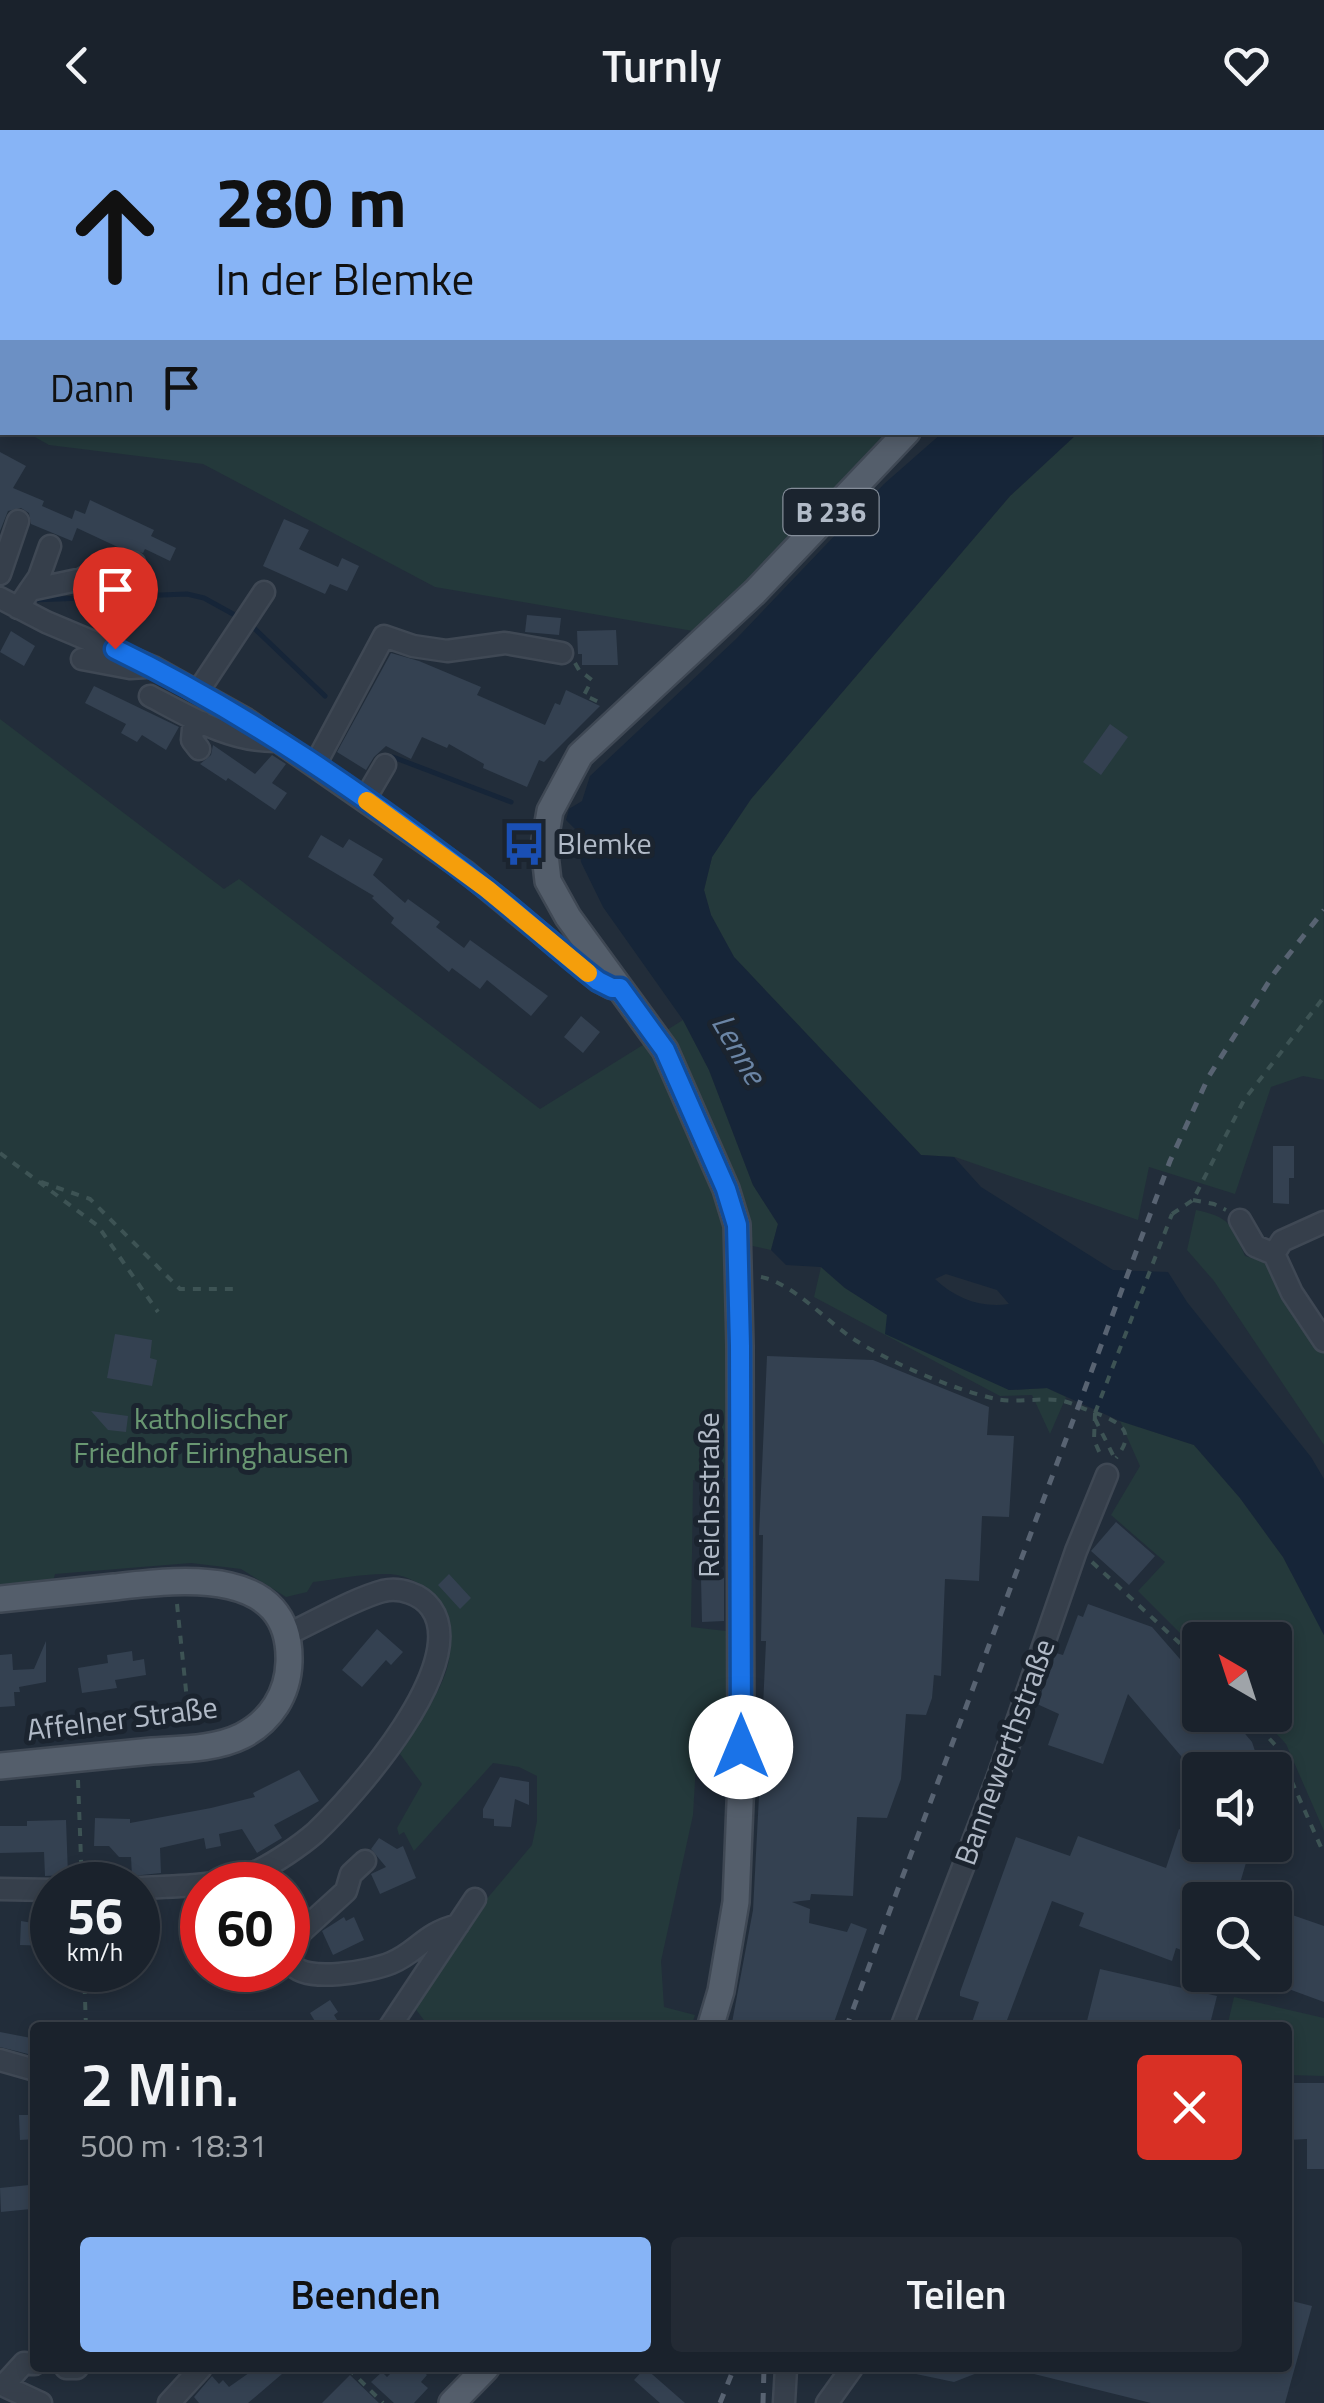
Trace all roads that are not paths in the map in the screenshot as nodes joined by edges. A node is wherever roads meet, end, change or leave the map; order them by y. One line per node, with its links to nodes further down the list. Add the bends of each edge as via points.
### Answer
1 (904, 435): 20 (main road, B 236, via 755,592 596,737 556,795 544,846 548,881)
2 (18, 521): 3 (street)
3 (4, 546): 6 (street)
4 (50, 546): 8 (street, via 40,576)
5 (134, 563): 8 (street, via 113,562)
6 (0, 574)
7 (264, 592): 12 (street)
8 (16, 599): 11 (street)
9 (562, 653): 18 (street, via 505,643 446,651 384,636)
10 (82, 659): 11 (street)
11 (153, 667): 12 (street)
12 (198, 690): 15 (street)
13 (150, 696): 14 (street)
14 (202, 722): 15 (street, via 250,742); 16 (street, via 192,734)
15 (277, 742): 18 (street)
16 (199, 749)
17 (386, 765): 19 (street)
18 (315, 766): 19 (street)
19 (365, 800): 20 (street, via 598,981)
20 (620, 988): 36 (main road, Reichsstraße / B 236, via 665,1050 737,1225 741,1779 736,1902)
21 (1240, 1220): 23 (street, via 1256,1246)
22 (1324, 1222): 23 (street, via 1282,1241)
23 (1274, 1254): 24 (street)
24 (1324, 1341)
25 (1106, 1476): 37 (street, Bannewerthstraße)
26 (0, 1599): 27 (main road, via 208,1581 240,1588 269,1607)
27 (286, 1635): 28 (main road, Affelner Straße, via 285,1686 253,1730 222,1743); 30 (street, via 385,1591 411,1592 426,1601 440,1637 424,1690 400,1732 312,1836 256,1872)
28 (0, 1766)
29 (366, 1861): 34 (street, via 351,1874 346,1891 291,1941 298,1970 326,1976 392,1963 436,1930)
30 (160, 1887)
31 (0, 1889): 32 (street)
32 (30, 1890)
33 (475, 1899): 34 (street)
34 (458, 1926): 35 (street)
35 (393, 2022)
36 (712, 2022)
37 (903, 2022)
38 (0, 2060): 39 (street)
39 (30, 2069)
40 (30, 2364): 45 (street)
41 (197, 2372): 47 (street)
42 (482, 2372): 48 (main road)
43 (786, 2372): 49 (street)
44 (849, 2372): 50 (street)
45 (2, 2384): 46 (street)
46 (41, 2403)
47 (169, 2403)
48 (452, 2403)
49 (784, 2403)
50 (827, 2403)

